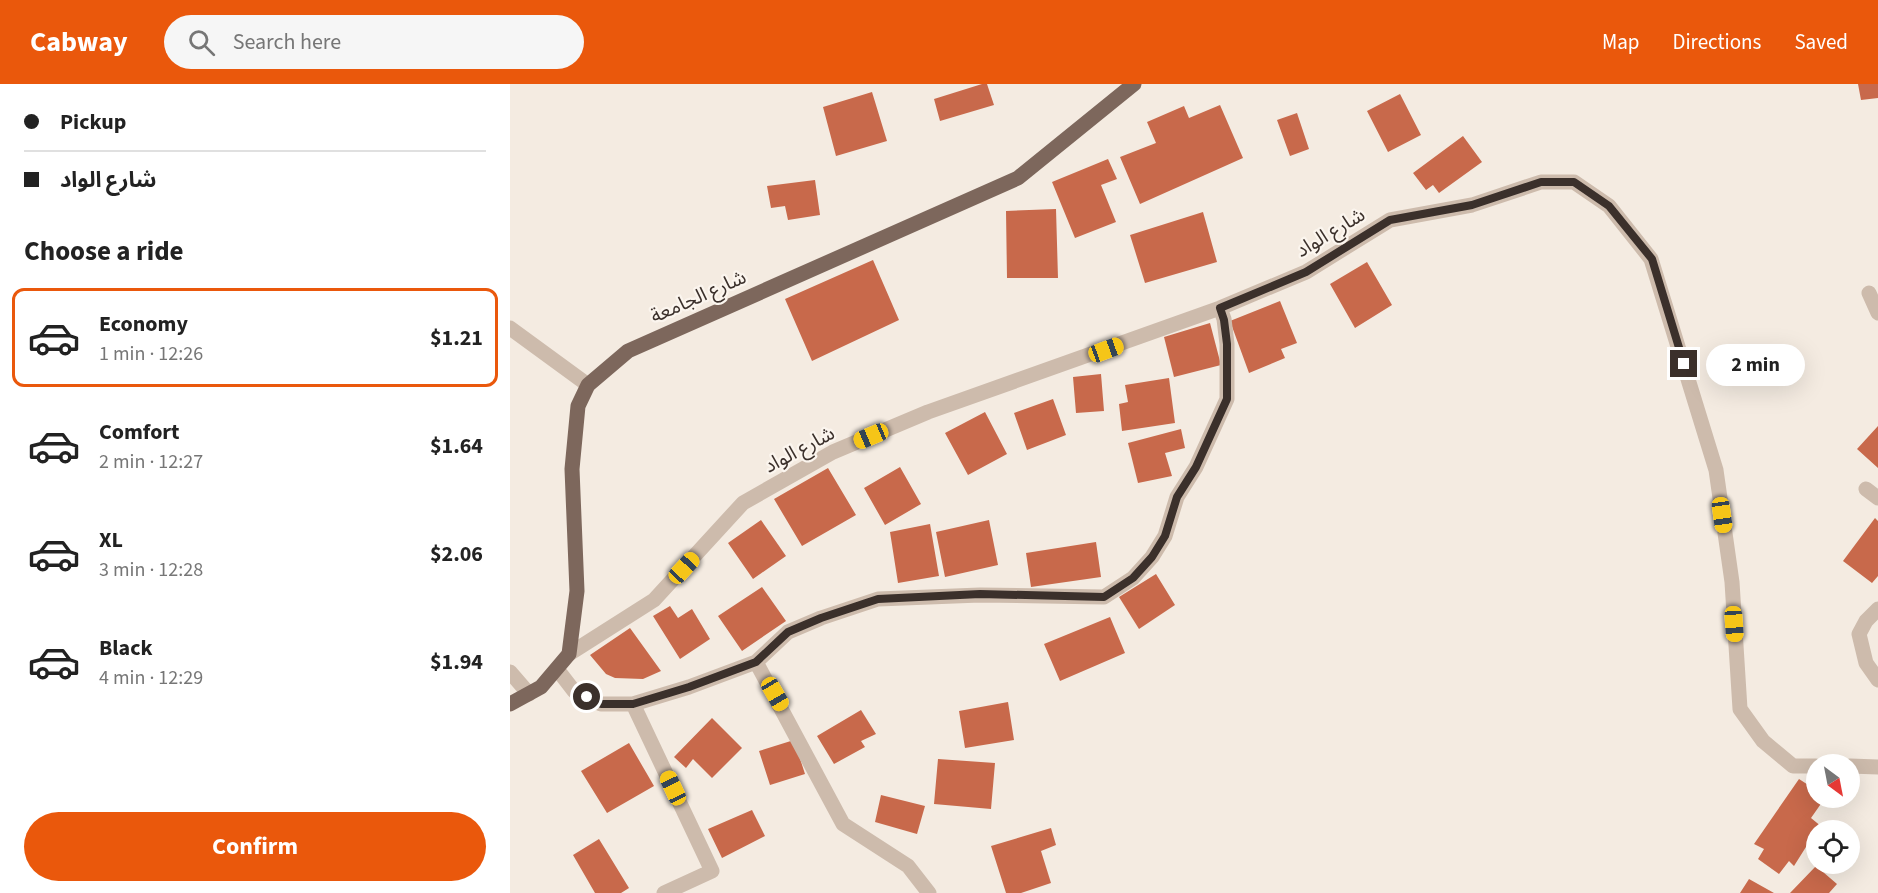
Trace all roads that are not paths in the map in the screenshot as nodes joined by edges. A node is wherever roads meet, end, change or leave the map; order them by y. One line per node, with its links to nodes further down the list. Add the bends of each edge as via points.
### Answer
1 (1134, 84): 6 (main road, شارع الجامعة, via 1018,178 628,351)
2 (1869, 293): 4 (street)
3 (1220, 308): 8 (street, شارع الواد, via 928,412 833,452 743,503 654,600); 9 (street, via 1227,344 1227,399 1196,467 1177,497 1165,536 1133,578 1104,597 980,594 878,599 788,632); 16 (street, شارع الواد, via 1306,272 1390,220 1472,205 1541,182 1574,182 1609,206 1652,259 1716,470 1732,582 1740,710 1763,741 1793,766)
4 (1878, 313)
5 (510, 328): 6 (street)
6 (588, 385): 8 (main road, شارع الجامعة, via 578,406 572,469 577,591)
7 (1878, 609): 12 (street, via 1859,634 1866,663)
8 (568, 654): 10 (main road, شارع الجامعة)
9 (756, 662): 15 (street); 20 (street, via 843,824 908,866)
10 (557, 669): 13 (main road, شارع الجامعة, via 541,687); 15 (street, via 574,691 601,704)
11 (510, 672): 13 (street)
12 (1878, 680)
13 (529, 693): 14 (main road, شارع الجامعة)
14 (510, 704)
15 (633, 704): 19 (street, via 712,871)
16 (1806, 766)
17 (1860, 766): 18 (street)
18 (1878, 767)
19 (664, 893)
20 (929, 893)

